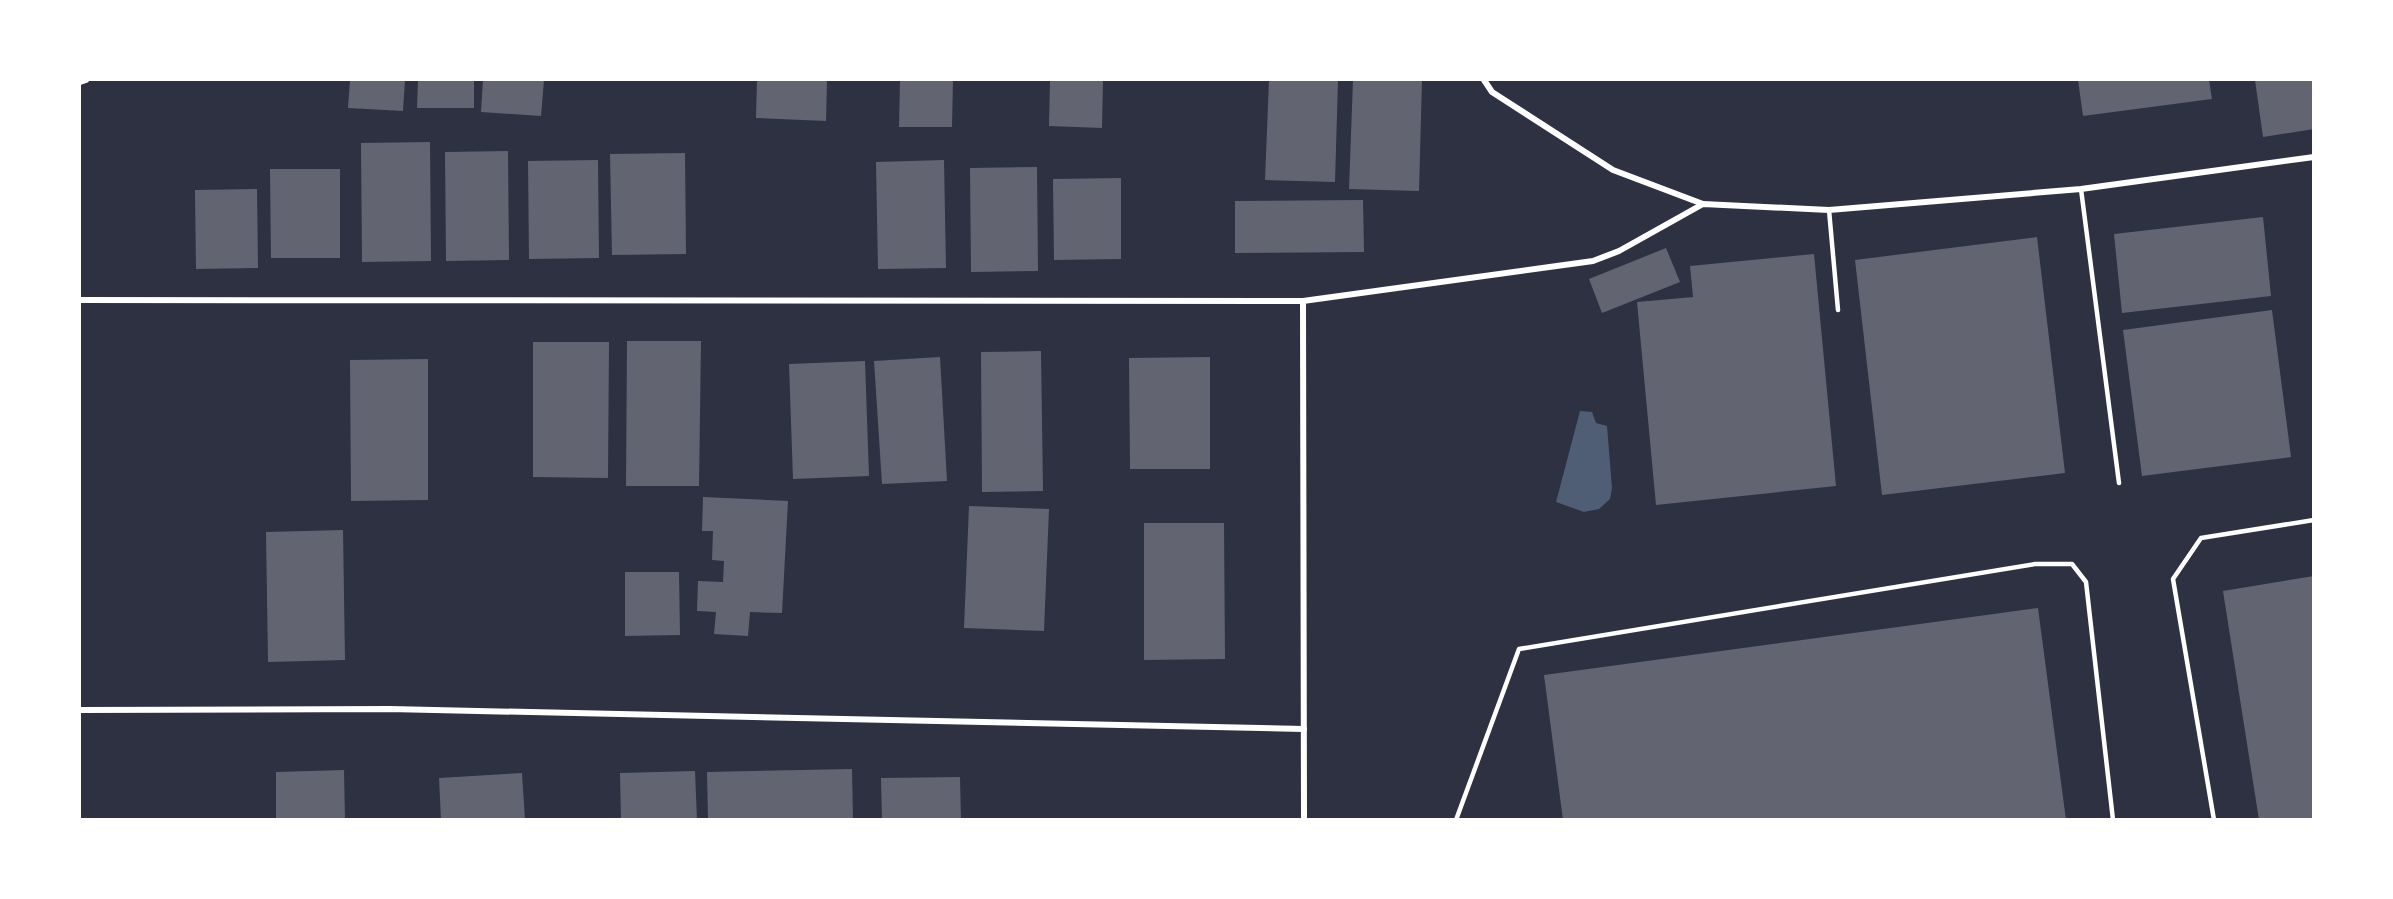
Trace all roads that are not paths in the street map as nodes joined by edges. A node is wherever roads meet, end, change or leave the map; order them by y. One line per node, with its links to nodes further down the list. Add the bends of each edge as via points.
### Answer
1 (86, 80): 3 (street)
2 (1484, 80): 6 (street, via 1492,92 1613,170)
3 (80, 82)
4 (2313, 157): 5 (street)
5 (2081, 189): 7 (street); 11 (lane)
6 (1703, 204): 7 (street); 9 (street, via 1619,251 1593,261)
7 (1828, 210): 10 (lane)
8 (80, 300): 9 (street)
9 (1303, 301): 14 (street)
10 (1838, 310)
11 (2119, 483)
12 (2313, 520): 18 (lane, via 2201,538 2174,579)
13 (80, 710): 14 (street, via 402,709)
14 (1304, 729): 15 (street)
15 (1304, 819)
16 (1456, 819): 17 (lane, via 1520,649 2035,564 2072,564 2086,582)
17 (2113, 819)
18 (2214, 819)

